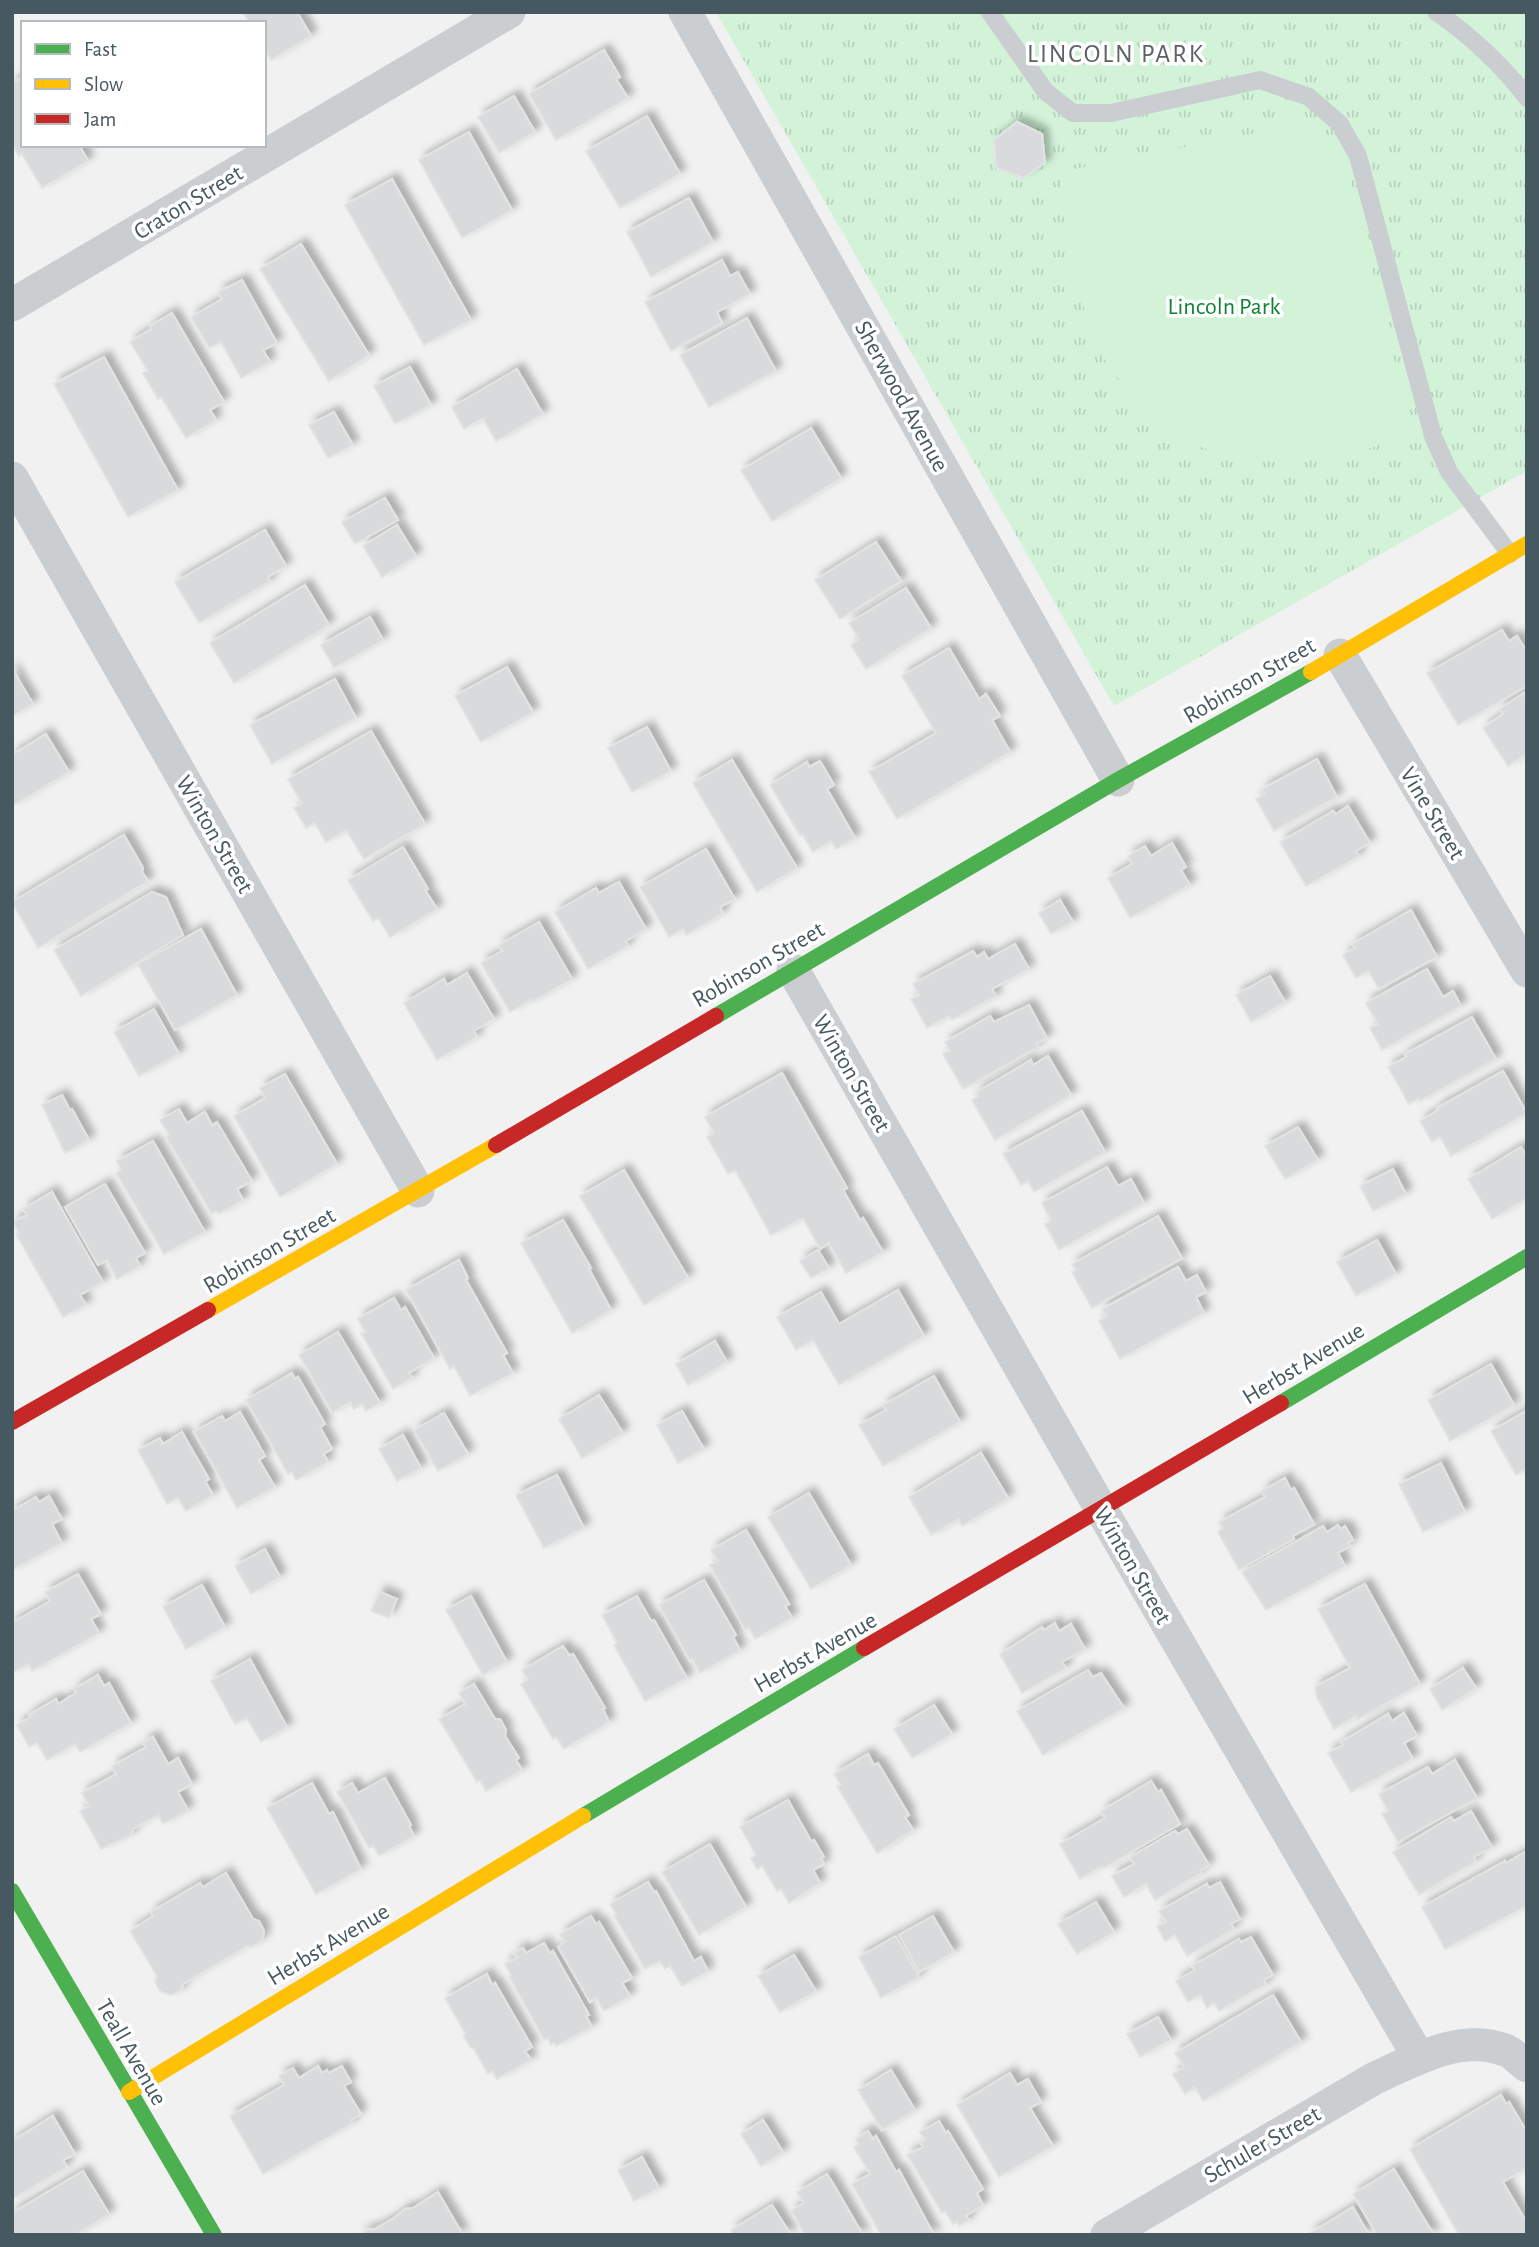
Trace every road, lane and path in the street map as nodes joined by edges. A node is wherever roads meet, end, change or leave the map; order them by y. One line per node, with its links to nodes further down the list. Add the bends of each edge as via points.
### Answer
1 (509, 12): 6 (street, Craton Street)
2 (685, 12): 11 (street, Sherwood Avenue)
3 (990, 12): 9 (lane, via 1045,91 1073,113 1111,113 1260,80 1309,97 1340,124 1359,156 1433,436 1449,472)
4 (1436, 12): 5 (lane, via 1453,23)
5 (1527, 98)
6 (12, 305)
7 (12, 478): 14 (street, Winton Street)
8 (1527, 544): 9 (street, Robinson Street)
9 (1510, 554): 10 (street, Robinson Street)
10 (1340, 655): 11 (street, Robinson Street); 13 (street, Vine Street)
11 (1118, 780): 12 (street, Robinson Street)
12 (793, 970): 14 (street, Robinson Street); 17 (street, Winton Street)
13 (1527, 971)
14 (418, 1191): 16 (street, Robinson Street)
15 (1527, 1257): 17 (street, Herbst Avenue)
16 (12, 1422)
17 (1101, 1509): 19 (street, Winton Street); 21 (street, Herbst Avenue, via 667,1765)
18 (12, 1891): 21 (street, Teall Avenue)
19 (1419, 2058): 20 (street, via 1465,2043 1506,2050); 23 (street, Schuler Street, via 1375,2078)
20 (1527, 2066)
21 (130, 2092): 22 (street, Teall Avenue)
22 (214, 2235)
23 (1107, 2235)

